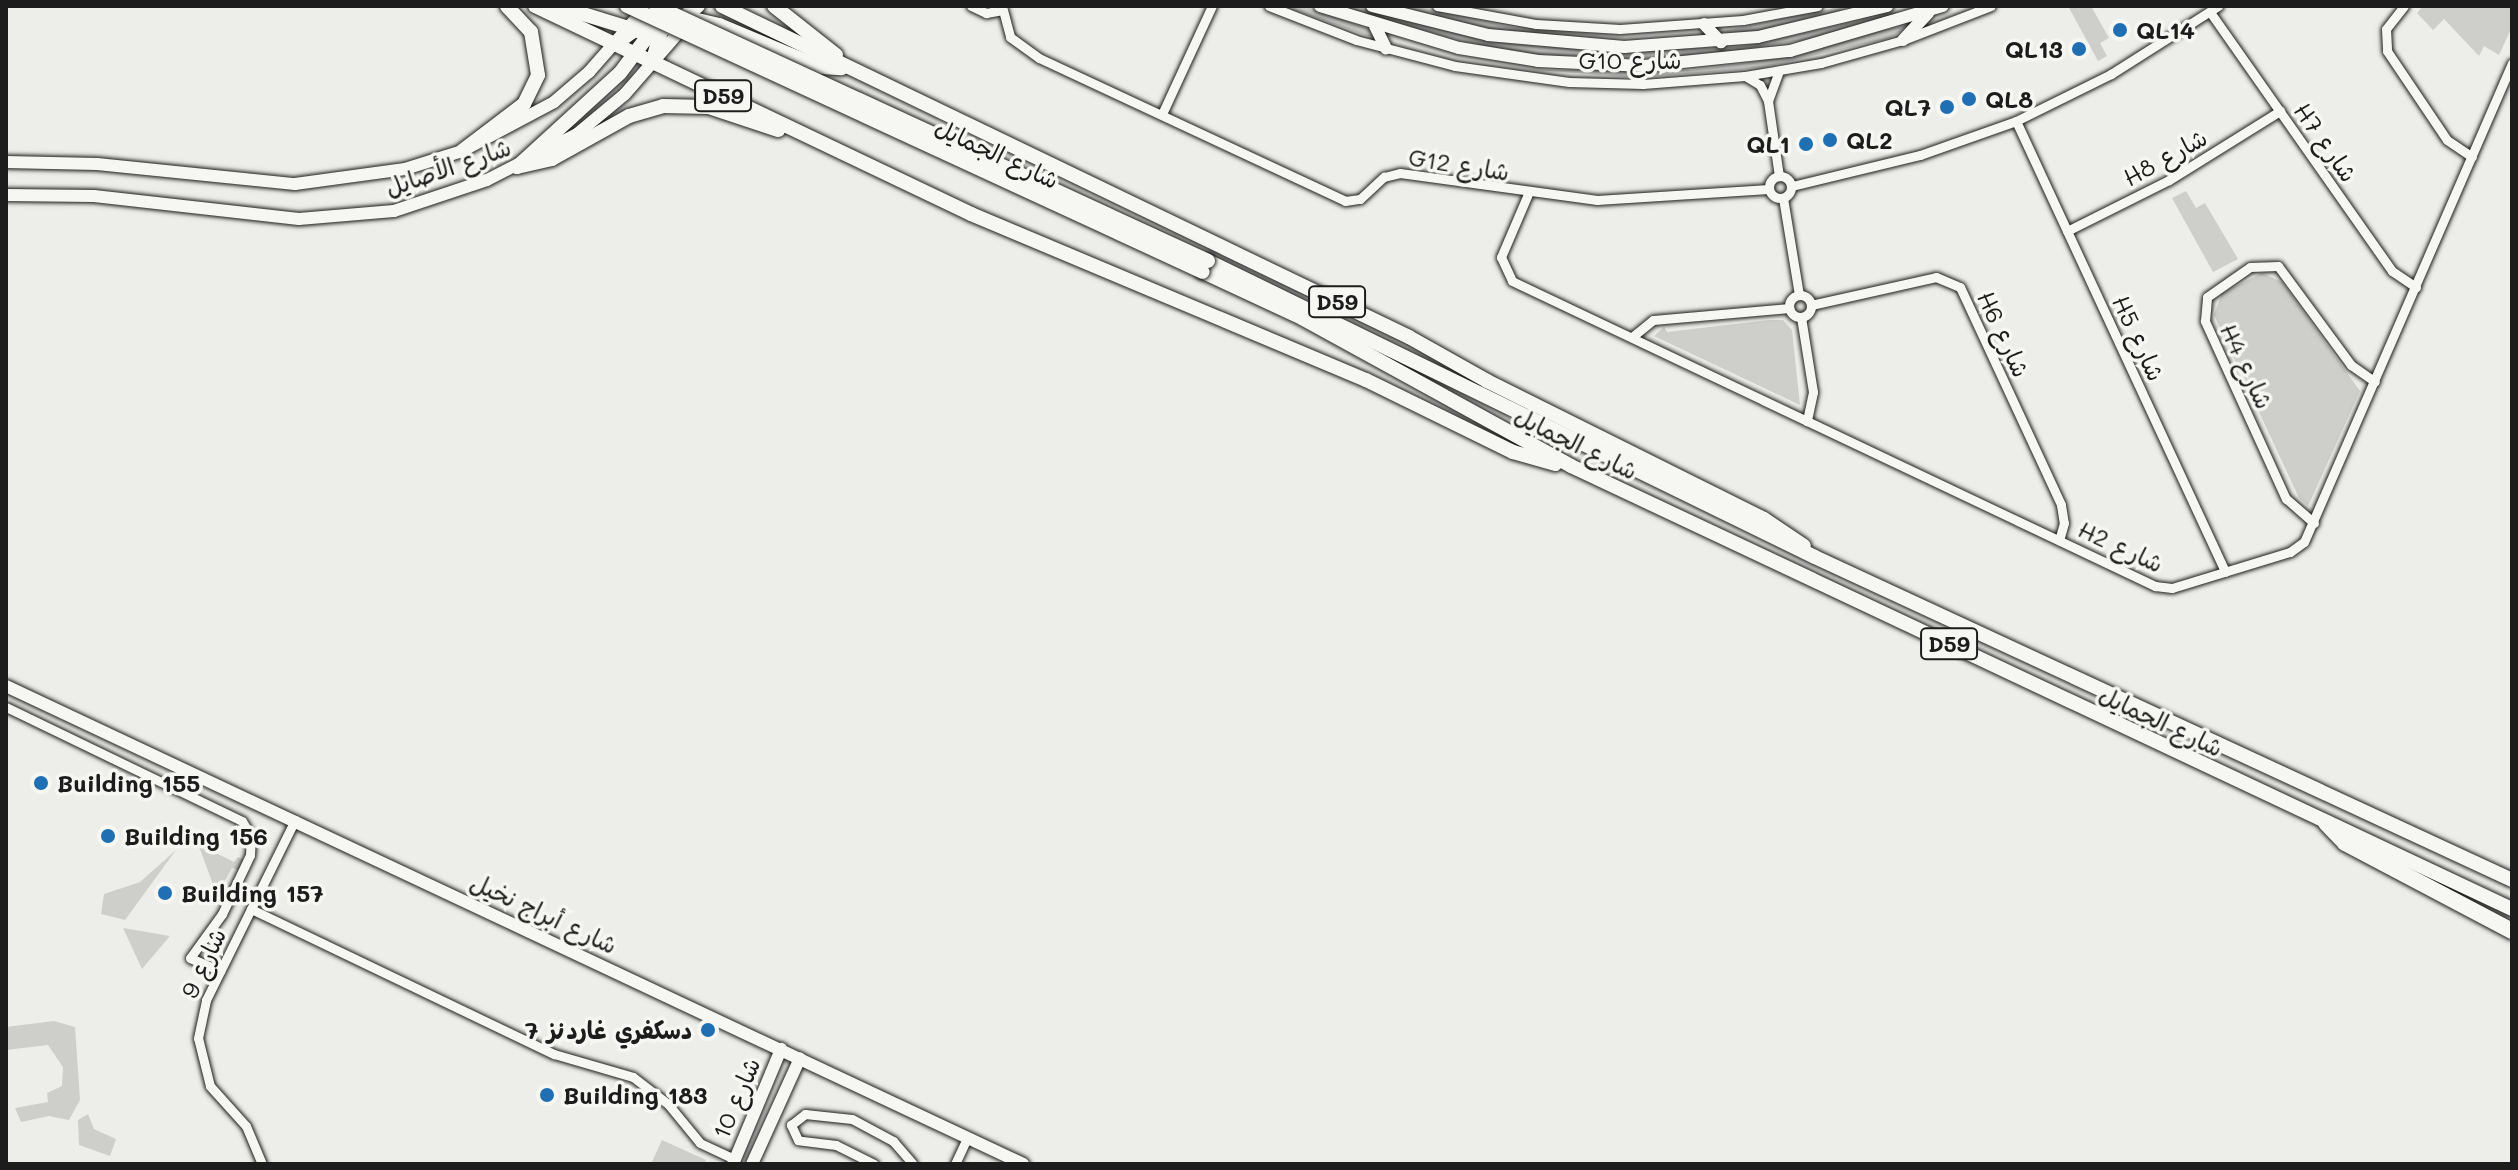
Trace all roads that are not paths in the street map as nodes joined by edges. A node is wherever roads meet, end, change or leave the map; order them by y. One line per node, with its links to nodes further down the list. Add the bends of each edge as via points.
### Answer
1 (507, 6): 45 (main road, via 531,32 538,75 524,104)
2 (535, 6): 32 (main road, D59)
3 (557, 6): 29 (main road)
4 (627, 6): 56 (main road, شارع الجمايل / D59, bridge)
5 (651, 6): 26 (main road); 29 (street); 56 (main road, شارع الجمايل / D59, bridge)
6 (722, 6): 37 (main road, D59)
7 (774, 6): 37 (main road)
8 (971, 6): 20 (street, via 986,13)
9 (982, 6): 20 (street)
10 (1212, 6): 42 (street)
11 (1269, 6): 33 (street, G10 شارع)
12 (1320, 6): 28 (street, G10 شارع)
13 (1437, 6): 27 (street, G10 شارع, via 1578,28)
14 (1818, 6): 27 (street, G10 شارع)
15 (1852, 6): 25 (street)
16 (1887, 6): 25 (street, G10 شارع)
17 (1943, 6): 23 (street, G10 شارع)
18 (1991, 6): 30 (street, G10 شارع)
19 (1379, 7): 31 (street, G10 شارع, via 1528,41 1624,47)
20 (1004, 8): 42 (street, G12 شارع, via 1010,37 1039,58)
21 (2402, 8): 46 (street, via 2384,35 2395,66 2447,140)
22 (2214, 9): 41 (street, H7 شارع); 43 (street, via 2111,74)
23 (1929, 11): 28 (street, G10 شارع, via 1790,51 1644,66 1498,56); 30 (street)
24 (694, 12): 26 (main road); 35 (street, شارع الأصايل); 37 (main road, via 820,67)
25 (1841, 20): 31 (street, G10 شارع)
26 (659, 23): 29 (main road); 34 (main road); 35 (main road)
27 (1704, 24): 31 (street)
28 (1375, 26): 33 (street)
29 (629, 31): 32 (main road)
30 (1903, 40): 38 (street, G10 شارع)
31 (1721, 42)
32 (614, 45): 34 (main road, D59); 45 (street, شارع الأصايل, via 554,102)
33 (1386, 49): 39 (street, G10 شارع, via 1489,72 1569,82 1643,84)
34 (635, 55): 35 (main road, D59); 48 (main road, via 583,110)
35 (652, 63): 44 (main road, D59); 48 (street, شارع الأصايل, via 601,116)
36 (2512, 63): 46 (street, H2 شارع)
37 (847, 67): 68 (main road, D59, via 1409,337 1764,519)
38 (1779, 71): 39 (street, G10 شارع); 40 (street)
39 (1745, 76): 40 (street, via 1760,85)
40 (1768, 101): 49 (street)
41 (2280, 111): 55 (street, H8 شارع, via 2169,180); 57 (street, H7 شارع, via 2392,271)
42 (1162, 114): 52 (street, G12 شارع, via 1345,201 1360,199 1384,177 1400,173)
43 (2016, 121): 50 (street, via 1905,159); 55 (street, H5 شارع)
44 (795, 130): 48 (main road, via 709,107 663,106 618,122 552,159); 65 (main road, D59, via 985,220 1366,380 1513,452)
45 (462, 151): 47 (street, شارع الأصايل, via 405,169 295,184 97,164)
46 (2472, 157): 57 (street, H2 شارع)
47 (6, 162)
48 (517, 167): 53 (street, شارع الأصايل, via 425,203 348,218 255,216 94,196)
49 (1779, 176): 50 (street); 51 (street)
50 (1792, 186): 54 (street)
51 (1769, 189): 52 (street, G12 شارع, via 1644,200); 54 (street)
52 (1528, 194): 62 (street, H2 شارع, via 1503,251 1503,268 1519,286)
53 (6, 195)
54 (1783, 198): 58 (street)
55 (2067, 231): 69 (street, H5 شارع)
56 (1206, 266): 65 (main road, شارع الجمايل / D59); 68 (main road, شارع الجمايل / D59)
57 (2416, 287): 63 (street, H2 شارع)
58 (1799, 295): 59 (street); 60 (street)
59 (1811, 305): 61 (street); 67 (street, H6 شارع, via 1936,277 1960,287 2061,505 2064,523)
60 (1789, 308): 61 (street); 62 (street, via 1653,320)
61 (1801, 317): 64 (street, via 1813,392)
62 (1632, 337): 64 (street, H2 شارع)
63 (2375, 382): 66 (street, H2 شارع); 66 (street, H4 شارع, via 2351,365 2278,266 2257,264 2207,297 2205,321 2286,499)
64 (1807, 421): 67 (street, H2 شارع)
65 (1571, 466): 75 (main road, شارع الجمايل / D59)
66 (2314, 523): 69 (street, H2 شارع, via 2296,550)
67 (2059, 540): 69 (street, H2 شارع, via 2160,588)
68 (1815, 557): 76 (main road, شارع الجمايل / D59)
69 (2225, 572)
70 (6, 680): 72 (street, شارع أبراج نخيل)
71 (6, 686): 72 (street, شارع أبراج نخيل)
72 (46, 704): 74 (street, شارع أبراج نخيل)
73 (6, 707): 80 (street, via 242,821 251,836 250,855 222,914 190,958)
74 (295, 820): 77 (street, شارع 9); 81 (street, شارع أبراج نخيل)
75 (2326, 823): 78 (main road, شارع الجمايل); 79 (highway, via 2345,843)
76 (2512, 880)
77 (251, 909): 80 (street, شارع 9); 84 (street, via 554,1054 633,1077 668,1104 700,1143)
78 (2512, 909)
79 (2512, 931)
80 (220, 971): 85 (street, شارع 9, via 200,1018 200,1054 210,1086 246,1126)
81 (781, 1049): 82 (street, شارع أبراج نخيل); 84 (street, شارع 10)
82 (800, 1058): 83 (street, شارع أبراج نخيل); 86 (street, شارع 10)
83 (967, 1138): 89 (street); 90 (street, شارع أبراج نخيل)
84 (736, 1157): 86 (street, via 752,1146)
85 (262, 1164)
86 (752, 1164)
87 (874, 1164): 88 (street, via 836,1145 798,1140 791,1125 805,1114 852,1119 893,1141)
88 (913, 1164)
89 (955, 1164)
90 (1023, 1164)

